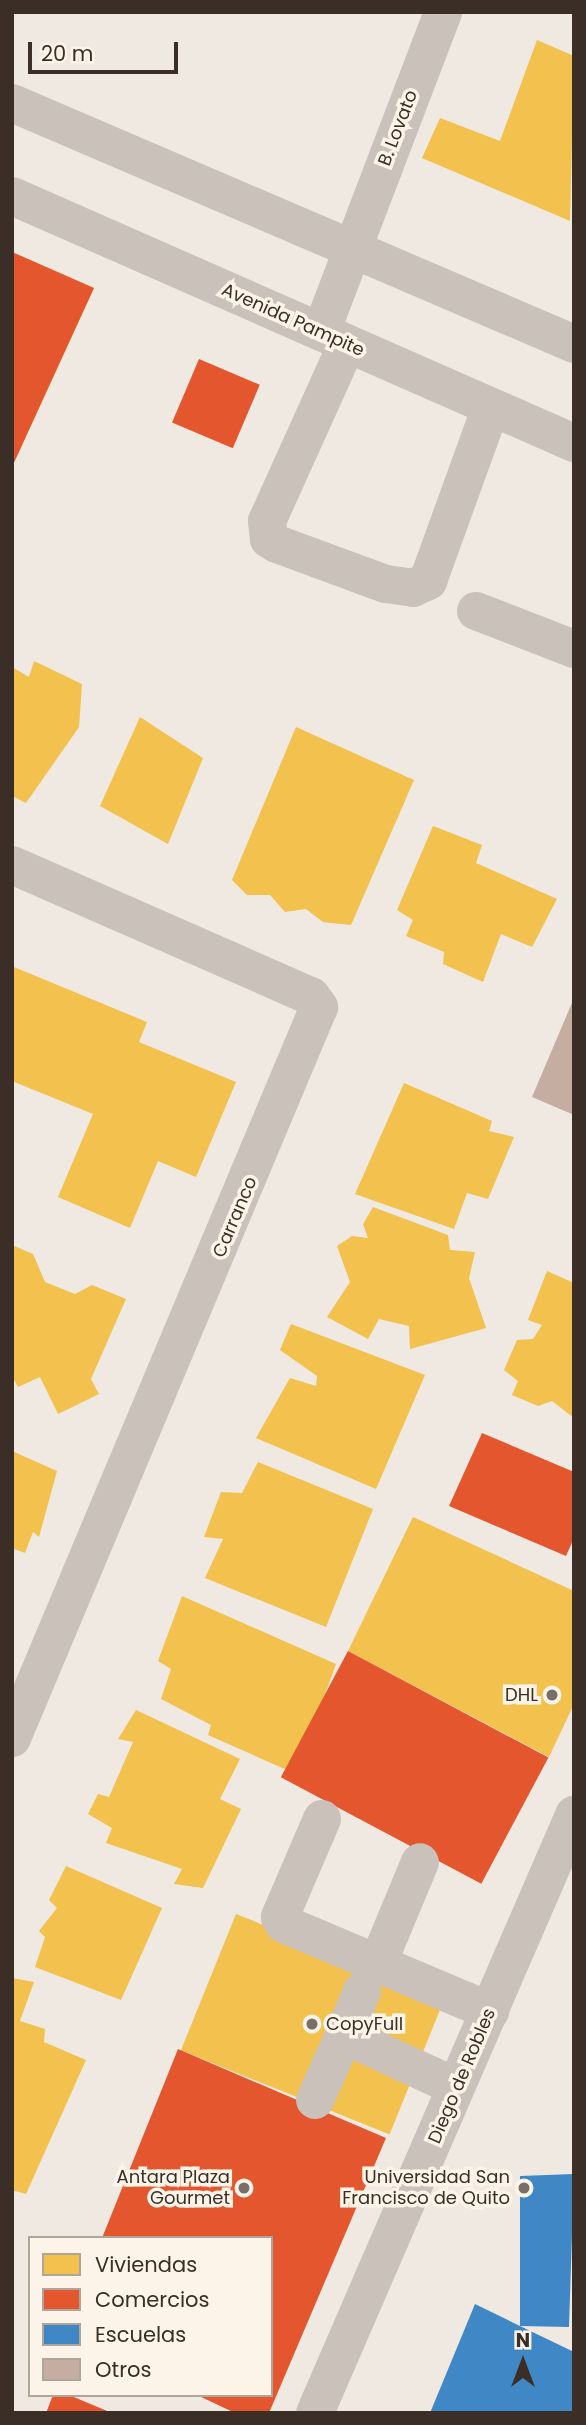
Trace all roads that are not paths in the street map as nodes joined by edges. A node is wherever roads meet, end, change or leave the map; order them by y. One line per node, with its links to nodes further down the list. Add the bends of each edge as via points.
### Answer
1 (443, 12): 4 (street, B. Lovato)
2 (12, 103): 4 (street)
3 (12, 196): 5 (street, Avenida Pampite)
4 (355, 245): 5 (street, B. Lovato); 6 (street)
5 (334, 338): 7 (street, Avenida Pampite); 7 (street, B. Lovato, via 267,521 269,538 277,544 386,584 413,588 428,581)
6 (574, 344)
7 (491, 407): 8 (street, Avenida Pampite)
8 (574, 443)
9 (476, 611): 10 (street)
10 (574, 649)
11 (12, 865): 12 (street, Carranco, via 311,996 319,1007)
12 (12, 1738)
13 (574, 1815): 17 (street, Diego de Robles)
14 (322, 1819): 16 (street, via 281,1921)
15 (420, 1862): 16 (street)
16 (370, 1977): 17 (street); 18 (street)
17 (490, 2011): 19 (street, Diego de Robles)
18 (344, 2035): 19 (street); 20 (street)
19 (456, 2087): 21 (street, Diego de Robles)
20 (315, 2100)
21 (315, 2413)

